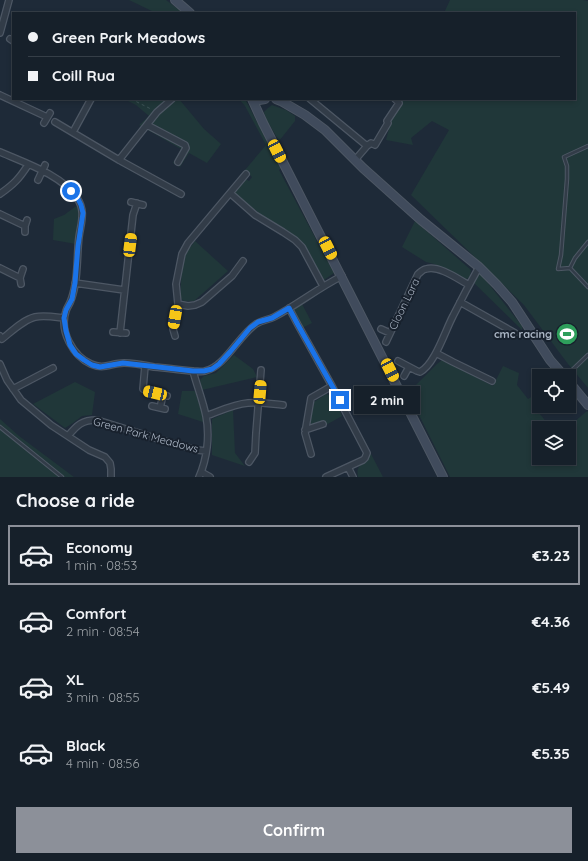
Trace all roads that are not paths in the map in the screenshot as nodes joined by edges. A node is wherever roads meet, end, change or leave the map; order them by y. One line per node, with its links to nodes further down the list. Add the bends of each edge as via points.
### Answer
1 (9, 0): 4 (street)
2 (175, 0): 3 (main road)
3 (189, 12)
4 (0, 33)
5 (0, 95): 12 (street)
6 (90, 100): 15 (street)
7 (171, 100): 14 (street)
8 (252, 100): 38 (main road)
9 (278, 100): 20 (main road, via 325,130)
10 (311, 100): 16 (street)
11 (396, 100): 16 (street, via 399,103 388,123 374,145 371,143)
12 (47, 118)
13 (55, 122): 15 (street)
14 (147, 125): 19 (street); 21 (street, via 185,145 186,148)
15 (73, 132): 19 (street)
16 (367, 146): 20 (street)
17 (588, 146): 36 (lane, via 564,157 568,166 558,269)
18 (0, 152): 22 (street)
19 (119, 160): 28 (street)
20 (355, 160): 34 (main road, via 421,220)
21 (178, 162)
22 (28, 164): 23 (street); 27 (street, via 15,183)
23 (44, 168): 25 (street); 39 (street, via 65,184 81,205 83,213)
24 (246, 174): 26 (street)
25 (38, 180)
26 (230, 193): 41 (street, via 255,215 284,232 302,247); 45 (street, via 188,243 182,254 176,284)
27 (0, 194)
28 (181, 194)
29 (137, 203): 43 (street)
30 (0, 214): 31 (street, via 26,223)
31 (25, 232)
32 (588, 242): 36 (lane)
33 (243, 261): 45 (street, via 232,276 202,302 188,306)
34 (479, 267): 40 (street); 62 (main road, via 512,302)
35 (0, 268): 37 (street, via 21,281)
36 (570, 268): 42 (lane)
37 (23, 269)
38 (342, 276): 41 (street); 90 (main road)
39 (75, 283): 43 (street); 47 (street)
40 (469, 285): 44 (street); 50 (street, Cloon Lara, via 440,269 424,269 418,274)
41 (323, 286): 46 (street)
42 (588, 287)
43 (124, 290): 49 (street, via 123,333)
44 (460, 302): 51 (street); 55 (street)
45 (178, 304): 52 (street, via 173,329)
46 (289, 308): 65 (street, via 250,328 212,369); 68 (street)
47 (64, 318): 53 (street, via 40,316 25,322); 59 (street, via 70,345 76,354 92,365 100,367 123,363)
48 (381, 329): 50 (street)
49 (113, 332)
50 (390, 333): 54 (street, Cloon Lara)
51 (515, 333)
52 (175, 336)
53 (1, 339)
54 (386, 342)
55 (436, 353): 60 (street, via 424,370 420,372); 67 (street)
56 (588, 355): 63 (lane)
57 (398, 361): 60 (street)
58 (0, 364): 69 (street)
59 (145, 366): 65 (street); 74 (street, via 143,389 165,396 163,409)
60 (409, 367): 66 (street)
61 (53, 368): 69 (street)
62 (558, 369)
63 (572, 369)
64 (262, 370): 71 (street)
65 (193, 371): 75 (street, Green Park Meadows)
66 (404, 376)
67 (492, 381)
68 (332, 386): 78 (street, via 311,398); 83 (street, via 367,453 363,460)
69 (13, 390): 79 (street, via 29,407)
70 (576, 390): 73 (main road)
71 (259, 403): 72 (street); 75 (street, via 247,403); 82 (street, via 256,453)
72 (283, 405)
73 (588, 405)
74 (152, 406)
75 (206, 416): 80 (street, Green Park Meadows)
76 (323, 424): 78 (street)
77 (0, 427): 85 (lane)
78 (306, 430): 81 (street)
79 (68, 436): 80 (street, Green Park Meadows, via 81,423 97,420); 86 (street, via 88,450 105,457 110,463)
80 (206, 451): 84 (street, Green Park Meadows)
81 (310, 454)
82 (249, 462)
83 (348, 467): 88 (street); 89 (street)
84 (200, 474): 87 (street, Green Park Meadows)
85 (62, 477)
86 (111, 477)
87 (210, 477)
88 (326, 477)
89 (353, 477)
90 (443, 477)

